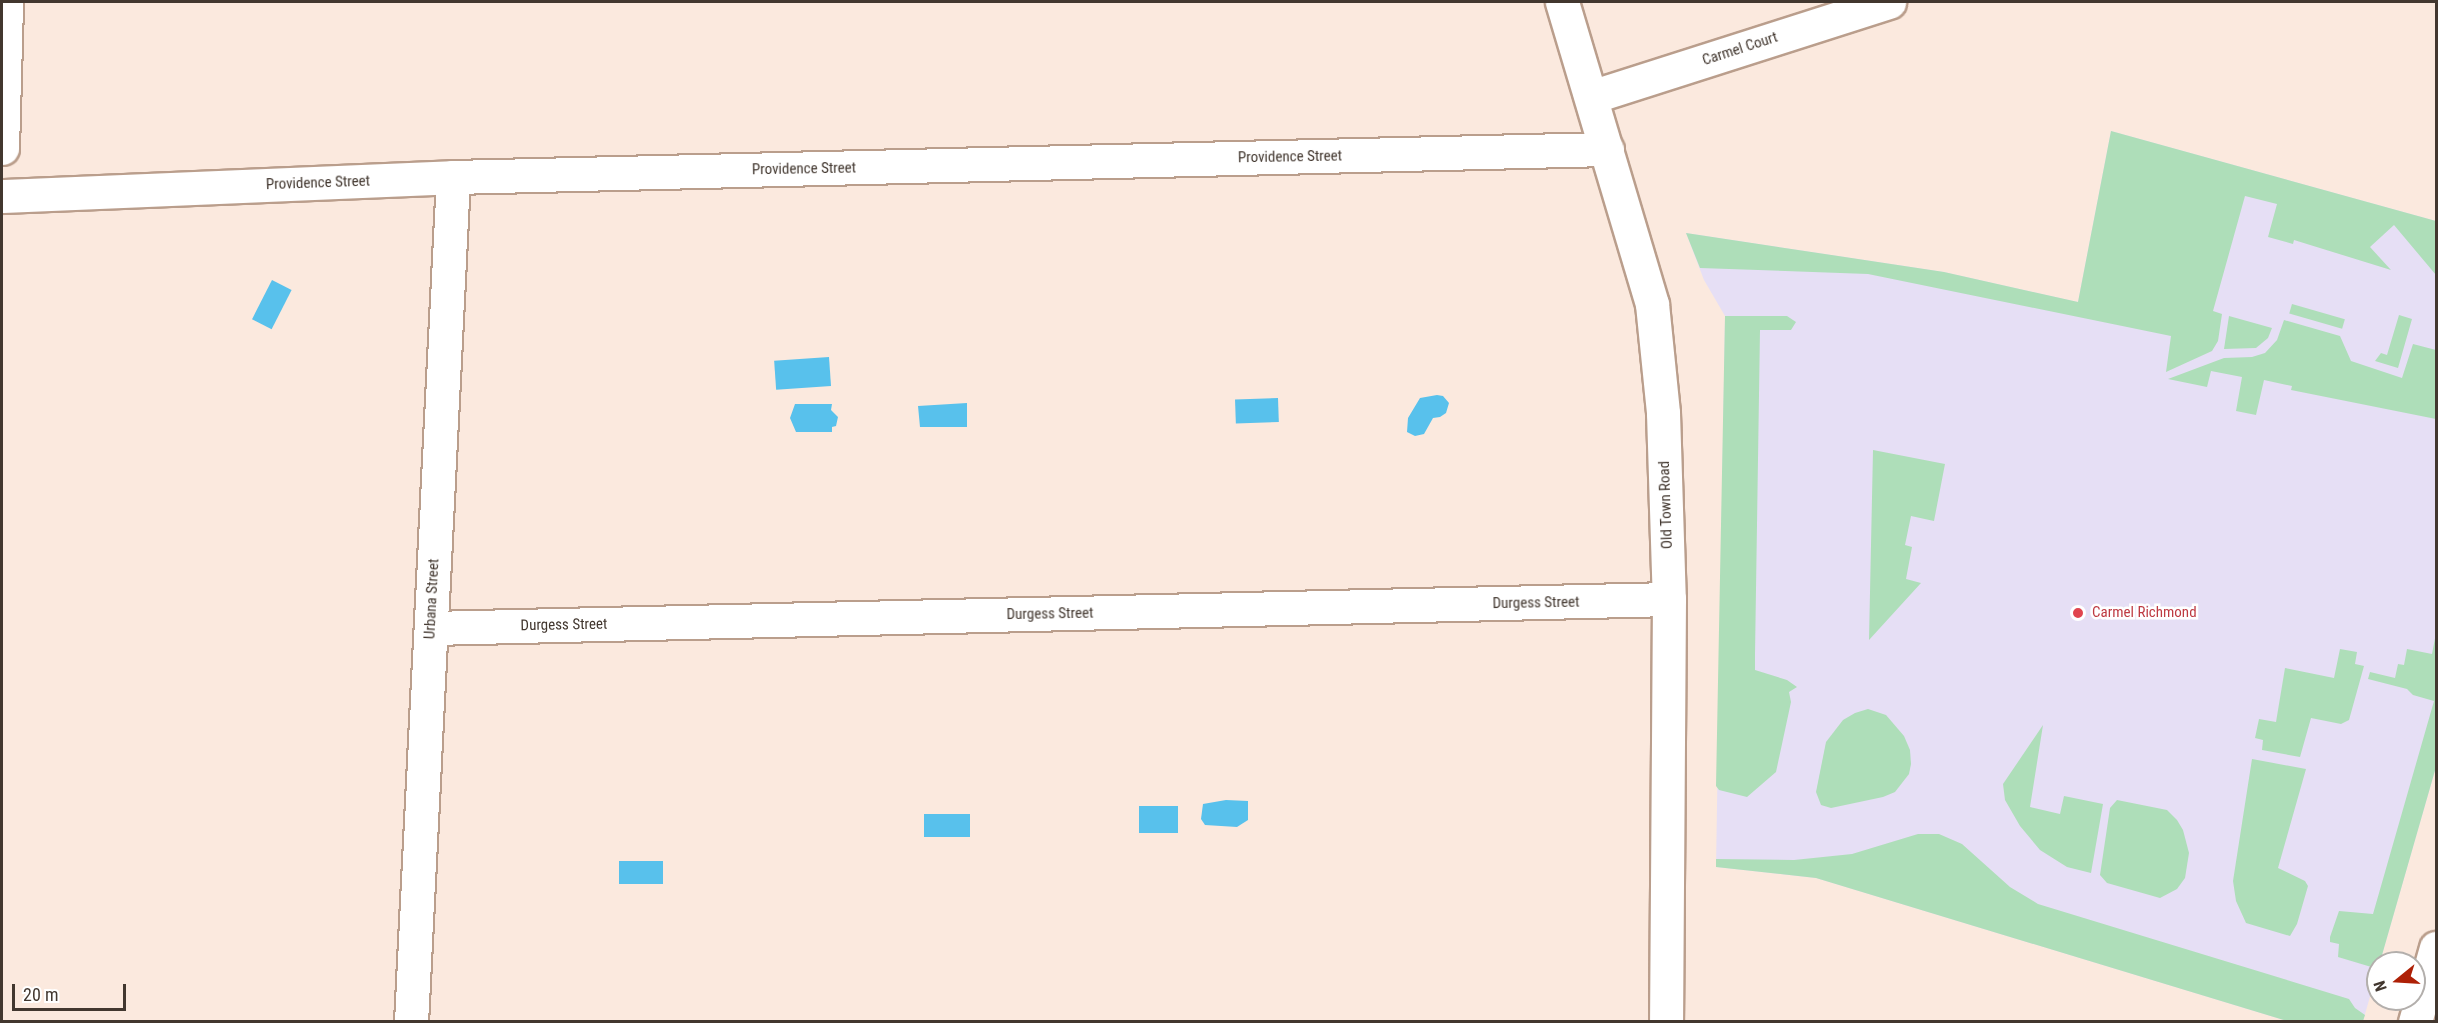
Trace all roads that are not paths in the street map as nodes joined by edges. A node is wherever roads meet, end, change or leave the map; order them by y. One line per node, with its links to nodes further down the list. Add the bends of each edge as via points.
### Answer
1 (6, 2): 5 (street)
2 (1562, 2): 4 (street, Old Town Road)
3 (1889, 2): 4 (street, Carmel Court)
4 (1591, 97): 6 (street, Old Town Road)
5 (2, 148)
6 (1606, 149): 7 (street, Providence Street); 9 (street, Old Town Road, via 1652,304 1663,413)
7 (453, 177): 8 (street, Providence Street); 10 (street, Urbana Street)
8 (2, 196)
9 (1669, 599): 10 (street, Durgess Street); 13 (street, Old Town Road)
10 (431, 628): 12 (street, Urbana Street)
11 (2436, 948): 14 (street)
12 (411, 1022)
13 (1666, 1022)
14 (2415, 1022)

